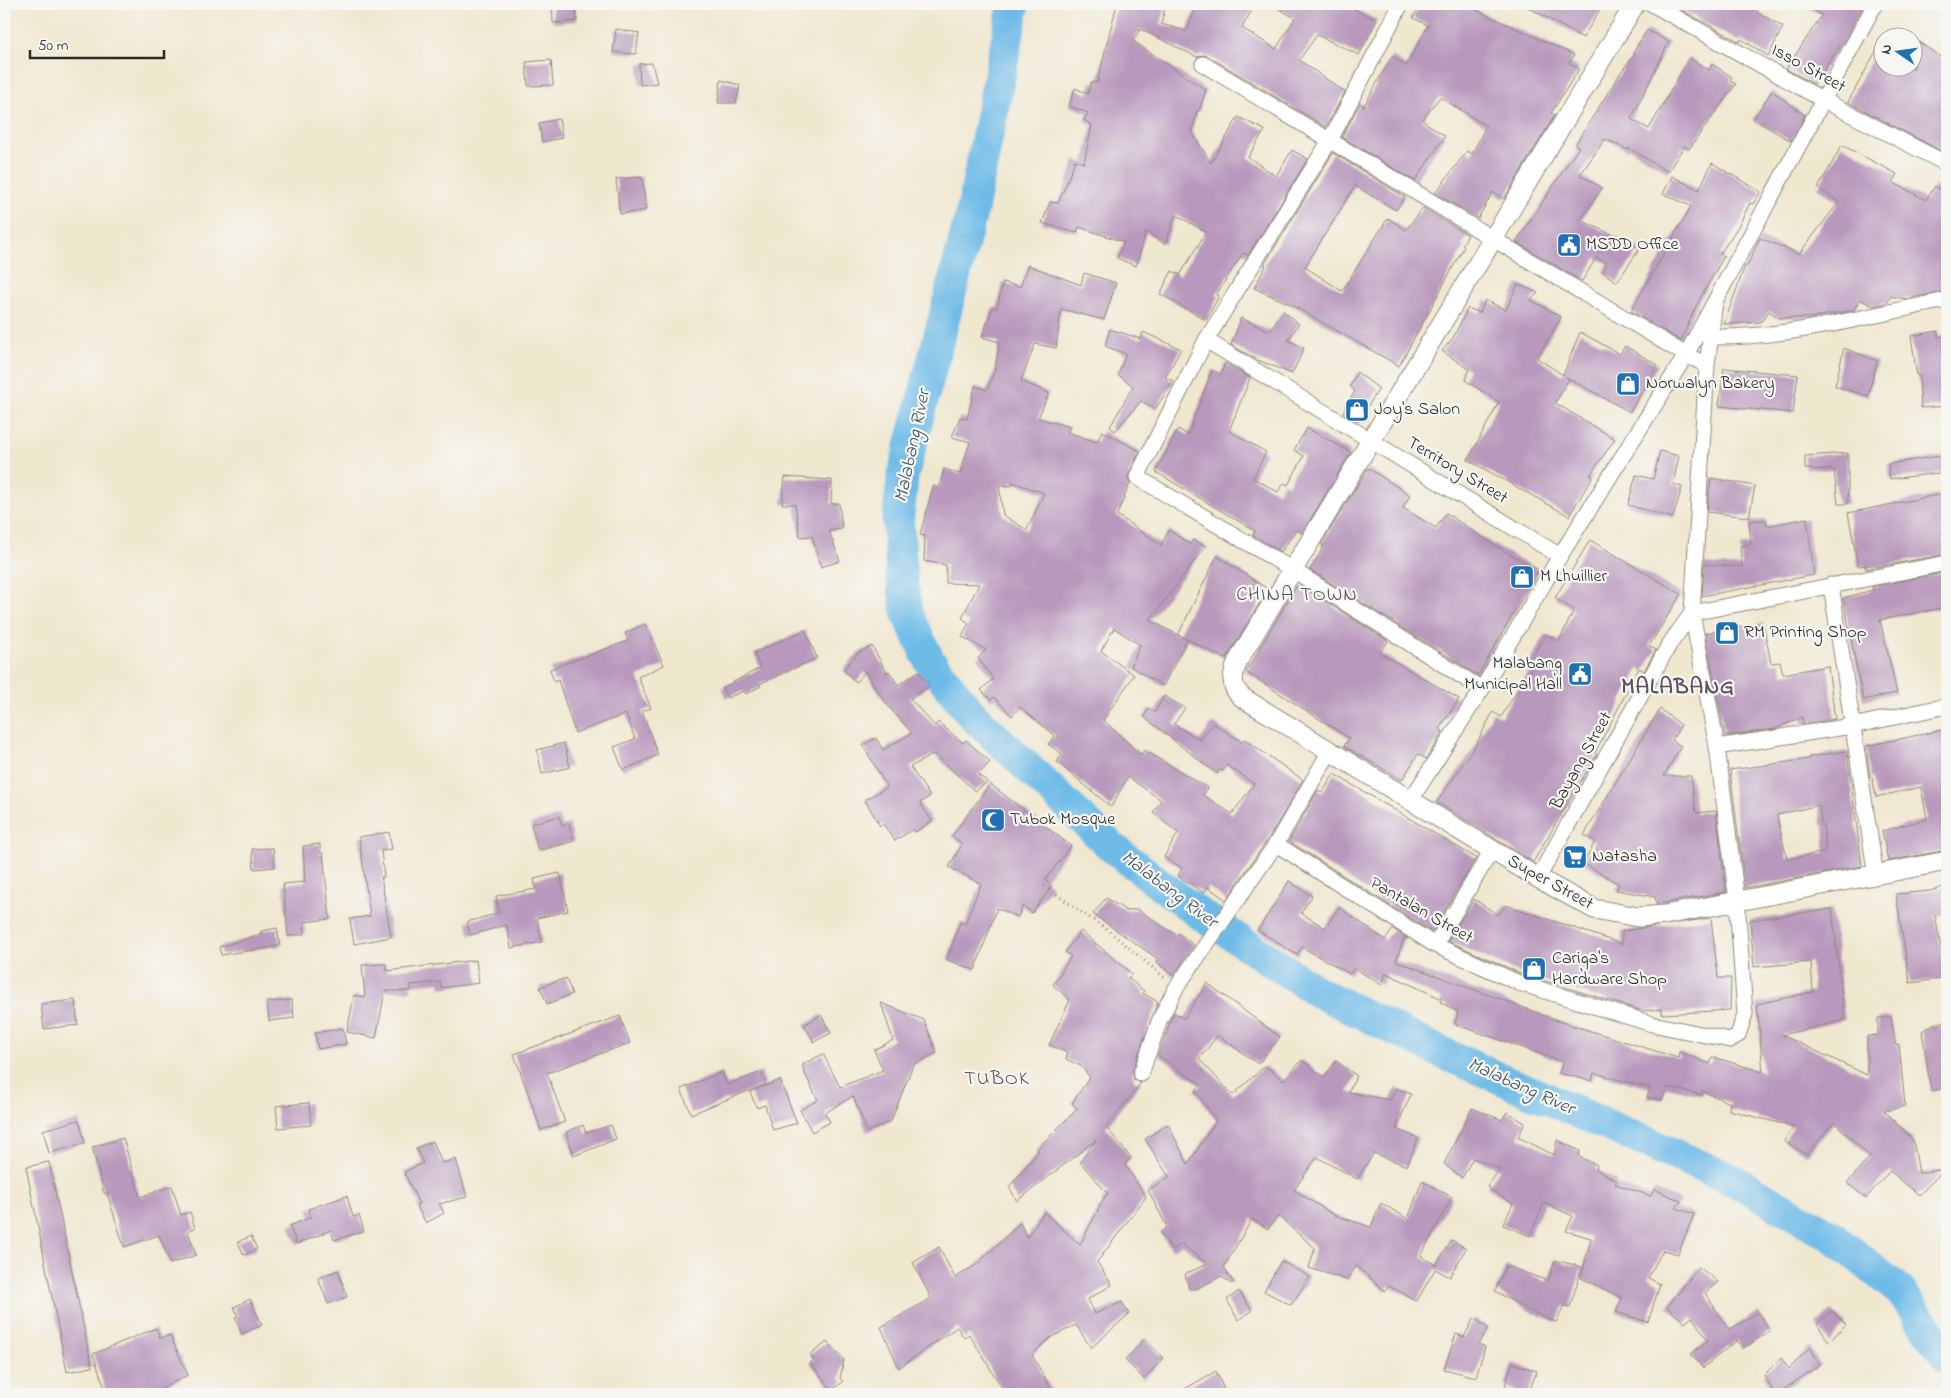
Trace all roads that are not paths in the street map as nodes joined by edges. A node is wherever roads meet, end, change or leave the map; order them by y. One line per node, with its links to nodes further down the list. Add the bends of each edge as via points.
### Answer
1 (1402, 4): 7 (street)
2 (1635, 4): 9 (street)
3 (1652, 4): 6 (street, Isso Street)
4 (1875, 4): 6 (street)
5 (1203, 64): 7 (street)
6 (1825, 100): 8 (street, Isso Street); 11 (street)
7 (1329, 142): 9 (street); 13 (street)
8 (1947, 164)
9 (1494, 240): 14 (street); 16 (street)
10 (1947, 300): 12 (street, via 1809,328)
11 (1715, 301): 12 (street); 14 (street)
12 (1712, 337): 15 (street)
13 (1206, 340): 16 (street, Territory Street); 19 (street, via 1137,477)
14 (1686, 355): 15 (street); 17 (street)
15 (1707, 365): 21 (street)
16 (1372, 441): 17 (street, Territory Street); 19 (street)
17 (1560, 556): 22 (street)
18 (1947, 564): 20 (street)
19 (1293, 570): 22 (street); 26 (street, Super Street, via 1236,664 1233,679 1237,694)
20 (1831, 586): 21 (street); 24 (street)
21 (1692, 613): 25 (street); 32 (street, Bayang Street, via 1669,645)
22 (1482, 689): 27 (street)
23 (1947, 706): 24 (street)
24 (1852, 726): 25 (street); 31 (street)
25 (1717, 747): 33 (street)
26 (1330, 751): 27 (street, Super Street); 28 (street)
27 (1410, 801): 29 (street, Super Street)
28 (1276, 844): 34 (street, Pantalan Street); 35 (street, via 1176,988 1160,1019)
29 (1492, 850): 32 (street, Super Street); 34 (street)
30 (1947, 861): 31 (street, Super Street)
31 (1876, 876): 33 (street, Super Street)
32 (1538, 878): 33 (street, Super Street, via 1594,909 1638,917)
33 (1737, 901): 34 (street, Pantalan Street, via 1745,1014 1738,1035 1730,1040 1590,1007 1519,983)
34 (1436, 945)
35 (1141, 1074)

